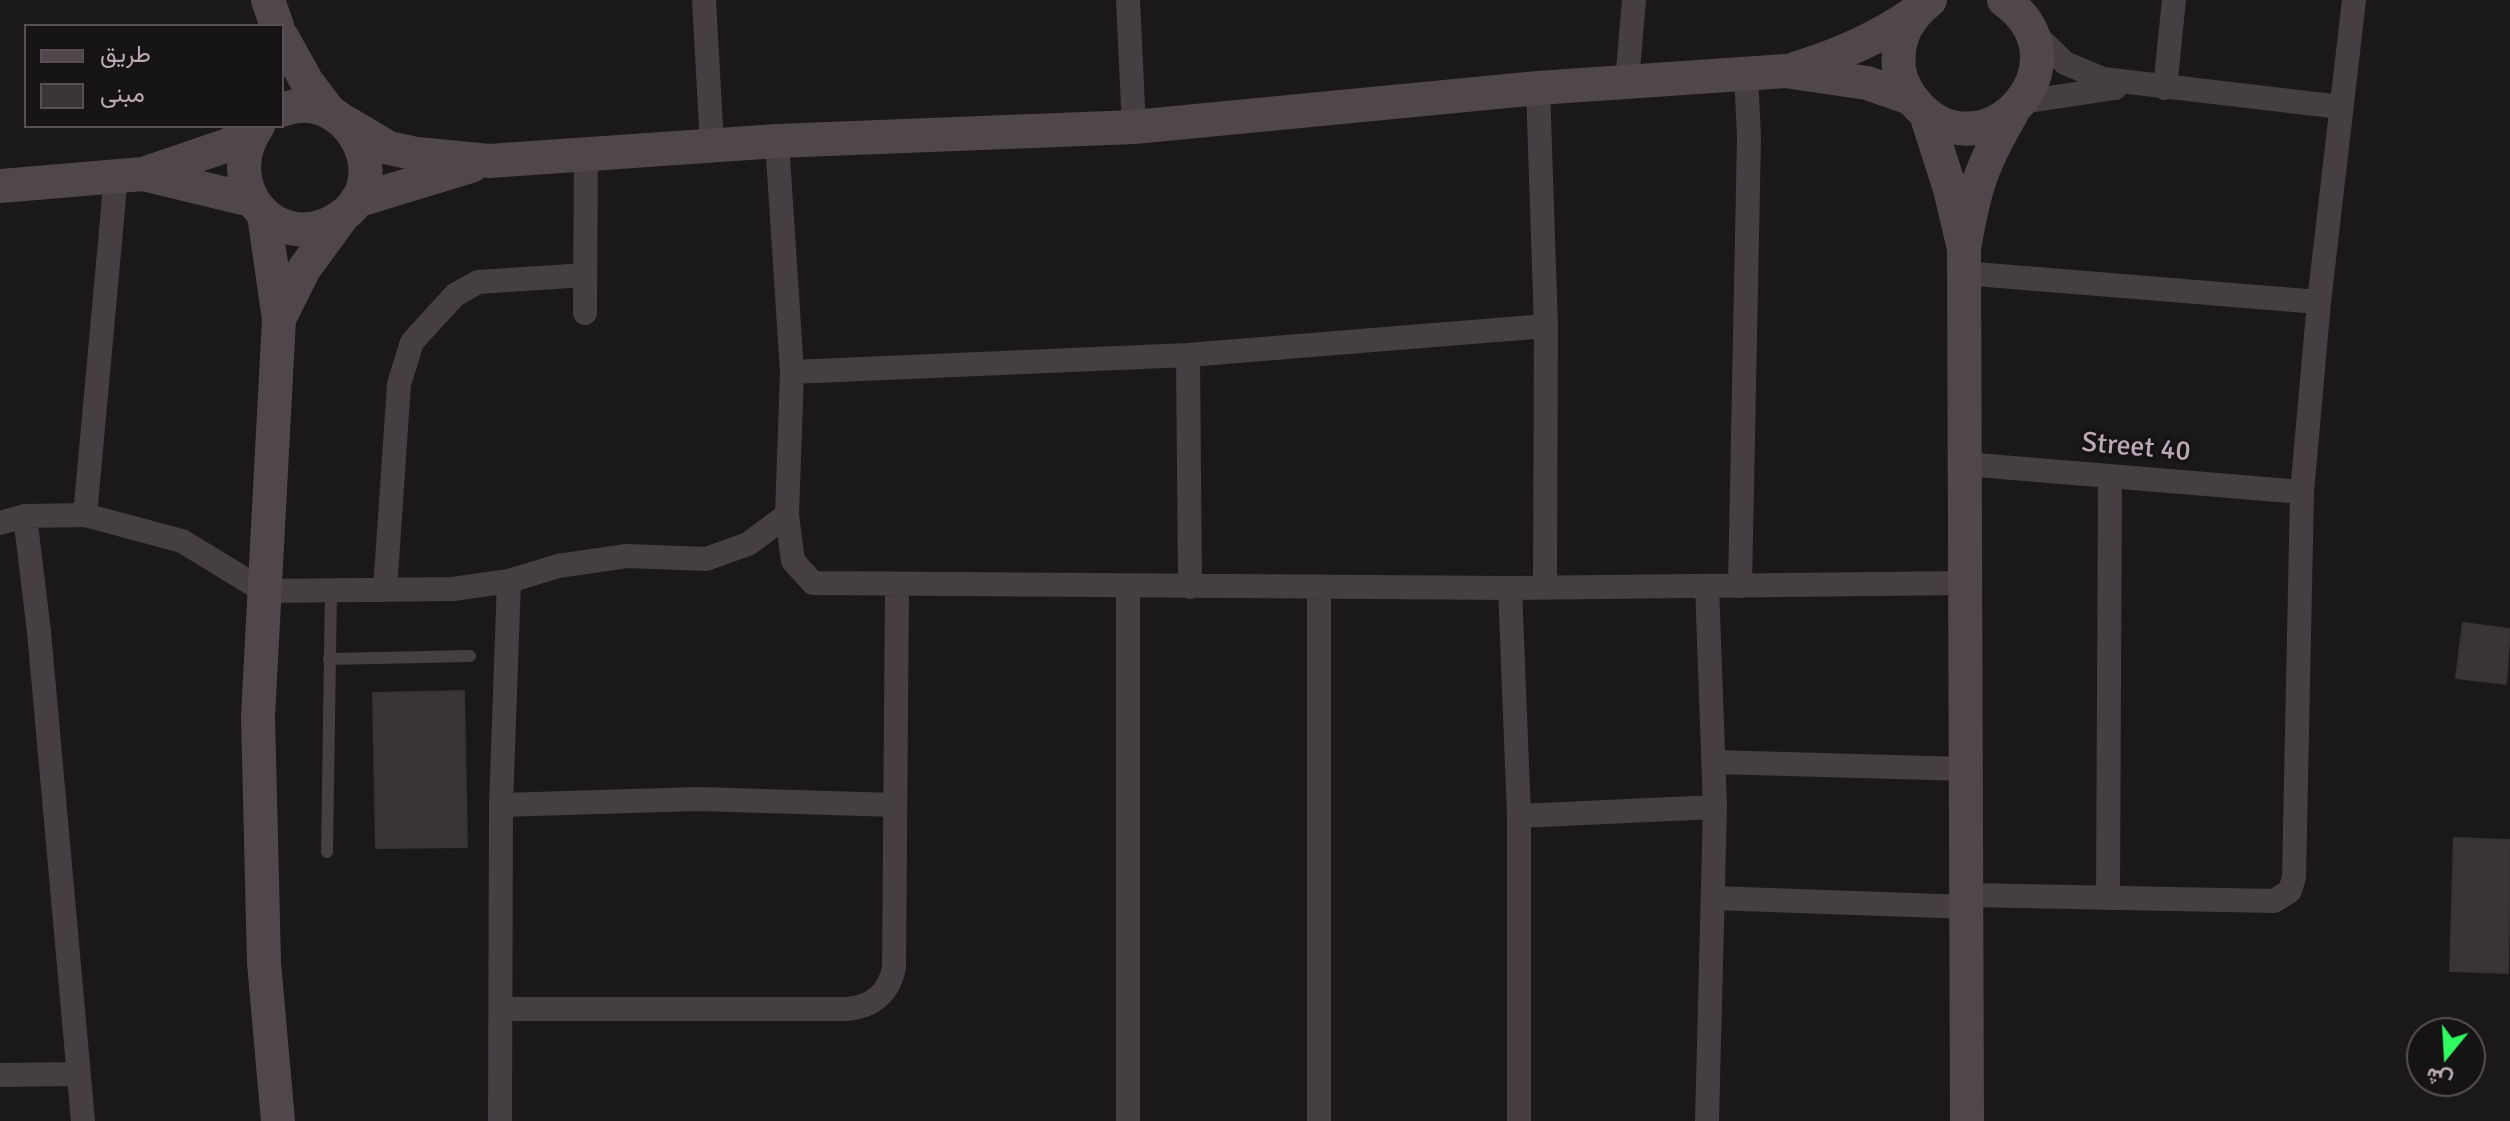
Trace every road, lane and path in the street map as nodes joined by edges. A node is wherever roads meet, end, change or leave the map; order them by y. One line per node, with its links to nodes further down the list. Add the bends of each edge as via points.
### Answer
1 (704, 0): 23 (street)
2 (1128, 0): 19 (street)
3 (1634, 0): 11 (street)
4 (2174, 0): 12 (street)
5 (2354, 0): 16 (street)
6 (1922, 6): 9 (street, via 1885,34 1843,54); 14 (street, via 1903,32 1898,55 1900,77)
7 (2016, 7): 12 (street, via 2035,35 2065,63 2103,79); 15 (street, via 2033,33 2037,69)
8 (284, 39): 18 (street, via 307,82)
9 (1785, 71): 10 (street); 14 (street, via 1867,83)
10 (1746, 74): 11 (street); 49 (street)
11 (1627, 82): 13 (street)
12 (2156, 87): 15 (street, via 2088,91); 16 (street)
13 (1538, 88): 19 (street); 35 (street)
14 (1918, 106): 15 (street, via 1946,125 1969,128 1992,124); 30 (street, via 1950,189)
15 (2017, 107): 30 (street, via 1975,185)
16 (2341, 107): 32 (street)
17 (284, 110): 18 (street, via 310,106)
18 (338, 117): 25 (street, via 389,148); 29 (street, via 360,140 366,160 365,182)
19 (1134, 127): 22 (street)
20 (255, 128): 26 (street, via 228,145)
21 (257, 128): 28 (street, via 242,162 244,182)
22 (777, 141): 23 (street); 37 (street)
23 (712, 145): 24 (street)
24 (586, 154): 25 (street); 31 (street)
25 (489, 161): 29 (street)
26 (129, 175): 27 (street); 28 (street); 41 (street)
27 (0, 186)
28 (257, 207): 29 (street, via 282,225 302,229 323,227); 34 (street)
29 (349, 209): 34 (street, via 304,269)
30 (1964, 261): 32 (street); 38 (street)
31 (585, 275): 33 (street); 56 (street, via 478,282 455,295 412,342 399,384)
32 (2319, 302): 40 (street)
33 (585, 313)
34 (279, 319): 57 (street)
35 (1546, 326): 36 (street); 54 (street)
36 (1188, 355): 37 (street); 51 (street)
37 (792, 372): 42 (street)
38 (1965, 464): 39 (street, Street 40); 46 (street)
39 (2110, 476): 40 (street, Street 40); 68 (street)
40 (2302, 492): 68 (street, via 2290,891 2274,901)
41 (85, 515): 43 (street); 57 (street, via 182,541)
42 (787, 515): 45 (street, via 748,544 706,559 627,556 558,566); 47 (street, via 793,561 804,577 823,586)
43 (25, 516): 44 (street); 71 (street)
44 (0, 523)
45 (509, 581): 56 (street); 62 (street)
46 (1966, 583): 49 (street); 61 (street)
47 (897, 586): 50 (street); 63 (street)
48 (1707, 586): 49 (street); 54 (street); 60 (street)
49 (1740, 586)
50 (1128, 587): 51 (street); 76 (street)
51 (1190, 587): 52 (street)
52 (1319, 587): 53 (street); 77 (street)
53 (1510, 588): 54 (street); 65 (street)
54 (1545, 588)
55 (331, 590): 56 (street); 57 (street); 59 (lane)
56 (385, 590)
57 (264, 591): 74 (street, via 258,716 264,963)
58 (470, 656): 59 (lane)
59 (329, 659): 66 (lane)
60 (1714, 762): 61 (street); 64 (street)
61 (1967, 769): 69 (street)
62 (501, 805): 63 (street, via 698,799); 70 (street)
63 (895, 805): 70 (street, via 894,968 883,993 867,1005)
64 (1715, 807): 65 (street); 67 (street)
65 (1519, 816): 78 (street)
66 (327, 852)
67 (1713, 898): 69 (street); 79 (street)
68 (2108, 898): 69 (street)
69 (1968, 901): 80 (street)
70 (501, 1009): 75 (street)
71 (78, 1074): 72 (street); 73 (street)
72 (0, 1075)
73 (83, 1121)
74 (278, 1121)
75 (500, 1121)
76 (1128, 1121)
77 (1319, 1121)
78 (1519, 1121)
79 (1707, 1121)
80 (1967, 1121)

